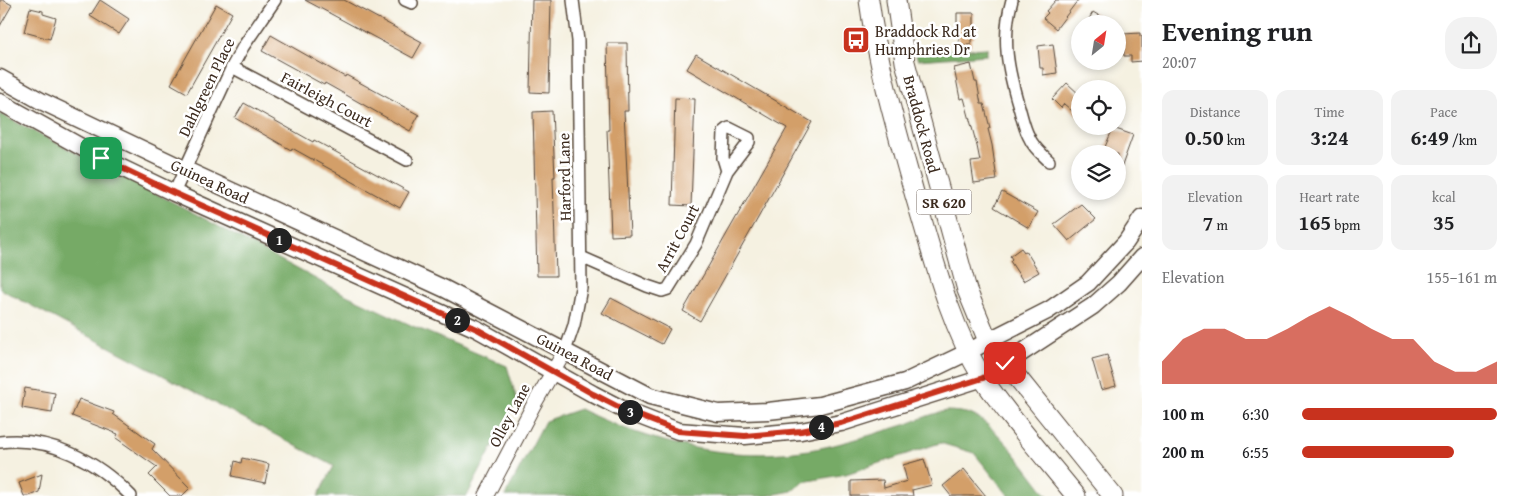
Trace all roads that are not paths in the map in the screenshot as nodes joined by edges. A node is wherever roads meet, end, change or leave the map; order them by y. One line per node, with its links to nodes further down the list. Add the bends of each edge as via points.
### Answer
1 (274, 0): 6 (street, Dahlgreen Place)
2 (573, 0): 15 (street, Harford Lane, via 578,41)
3 (869, 0): 19 (main road, Braddock Road / SR 620, via 878,57 893,118 932,256)
4 (896, 0): 17 (main road, Braddock Road / SR 620, via 905,62 967,290)
5 (1012, 0): 10 (street, via 1006,26 1010,77 1029,138)
6 (232, 67): 9 (street, Fairleigh Court); 11 (street, Dahlgreen Place)
7 (0, 78): 11 (main road, Guinea Road)
8 (0, 102): 13 (main road, Guinea Road, via 101,158)
9 (407, 160)
10 (1049, 161)
11 (184, 169): 13 (street, Dahlgreen Place); 18 (main road, Guinea Road, via 445,289)
12 (727, 171): 15 (street, Arrit Court, via 696,244 668,289 662,291 647,286)
13 (174, 193): 21 (main road, Guinea Road, via 477,329)
14 (1142, 218): 17 (main road, Guinea Road, via 1126,242 1088,283 1049,310)
15 (581, 257): 18 (street, Harford Lane, via 579,297)
16 (1142, 257): 20 (main road, Guinea Road, via 1093,306)
17 (988, 341): 19 (main road, Guinea Road); 20 (main road, Braddock Road / SR 620)
18 (565, 352): 19 (main road, Guinea Road, via 650,396 718,413 820,405 905,382); 21 (street, Olley Lane)
19 (968, 352): 22 (main road, Braddock Road / SR 620)
20 (1005, 363): 22 (main road, Guinea Road); 27 (main road, Braddock Road / SR 620)
21 (553, 371): 22 (main road, Guinea Road, via 624,410 678,431 745,436 801,431 841,423); 25 (street, Olley Lane)
22 (983, 378): 26 (main road, Braddock Road / SR 620)
23 (0, 442): 24 (street, via 27,441 75,455 102,470)
24 (131, 496)
25 (486, 496)
26 (1076, 496)
27 (1113, 496)

